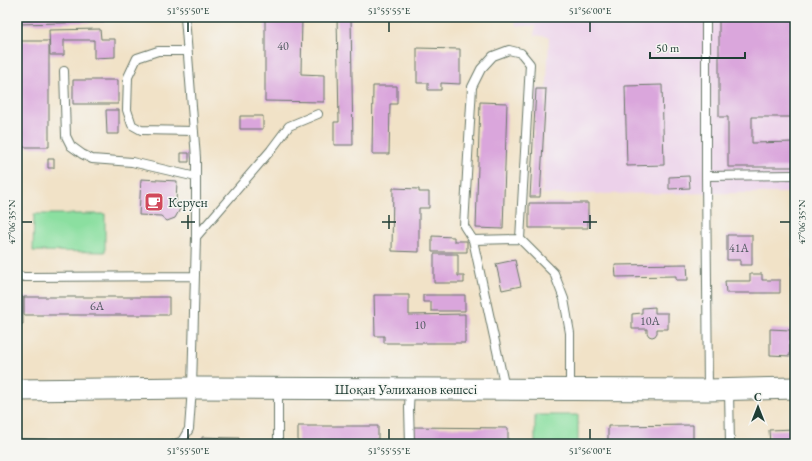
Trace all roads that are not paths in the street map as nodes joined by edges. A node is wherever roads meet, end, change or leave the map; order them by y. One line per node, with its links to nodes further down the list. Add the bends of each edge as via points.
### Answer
1 (185, 17): 3 (lane)
2 (706, 17): 8 (lane)
3 (187, 51): 6 (lane); 6 (lane, via 158,51 137,58 128,77 127,110 132,125 141,130)
4 (64, 71): 9 (lane, via 66,136 71,146 92,159 132,162)
5 (318, 114): 10 (lane, via 288,126 271,150)
6 (194, 131): 9 (lane)
7 (795, 175): 8 (lane)
8 (706, 176): 22 (lane)
9 (196, 177): 10 (lane)
10 (196, 237): 14 (lane)
11 (520, 239): 12 (lane); 12 (lane, via 530,64 521,53 509,50 493,56 481,70 472,87 464,226); 21 (lane, via 554,273 564,299 570,333)
12 (473, 240): 19 (lane)
13 (17, 275): 14 (lane)
14 (194, 276): 15 (lane)
15 (192, 388): 17 (main road, Шоқан Уәлиханов көшесі); 20 (main road, Шоқан Уәлиханов көшесі); 26 (lane, via 189,429 182,441)
16 (795, 388): 23 (main road, Шоқан Уәлиханов көшесі)
17 (278, 389): 18 (main road, Шоқан Уәлиханов көшесі); 27 (lane)
18 (410, 389): 19 (main road, Шоқан Уәлиханов көшесі); 28 (lane)
19 (505, 389): 21 (main road, Шоқан Уәлиханов көшесі)
20 (17, 390)
21 (570, 390): 22 (main road, Шоқан Уәлиханов көшесі)
22 (708, 390): 23 (main road, Шоқан Уәлиханов көшесі)
23 (729, 390): 29 (lane)
24 (17, 443): 25 (lane)
25 (51, 444)
26 (175, 444)
27 (278, 444)
28 (410, 444)
29 (730, 444)

